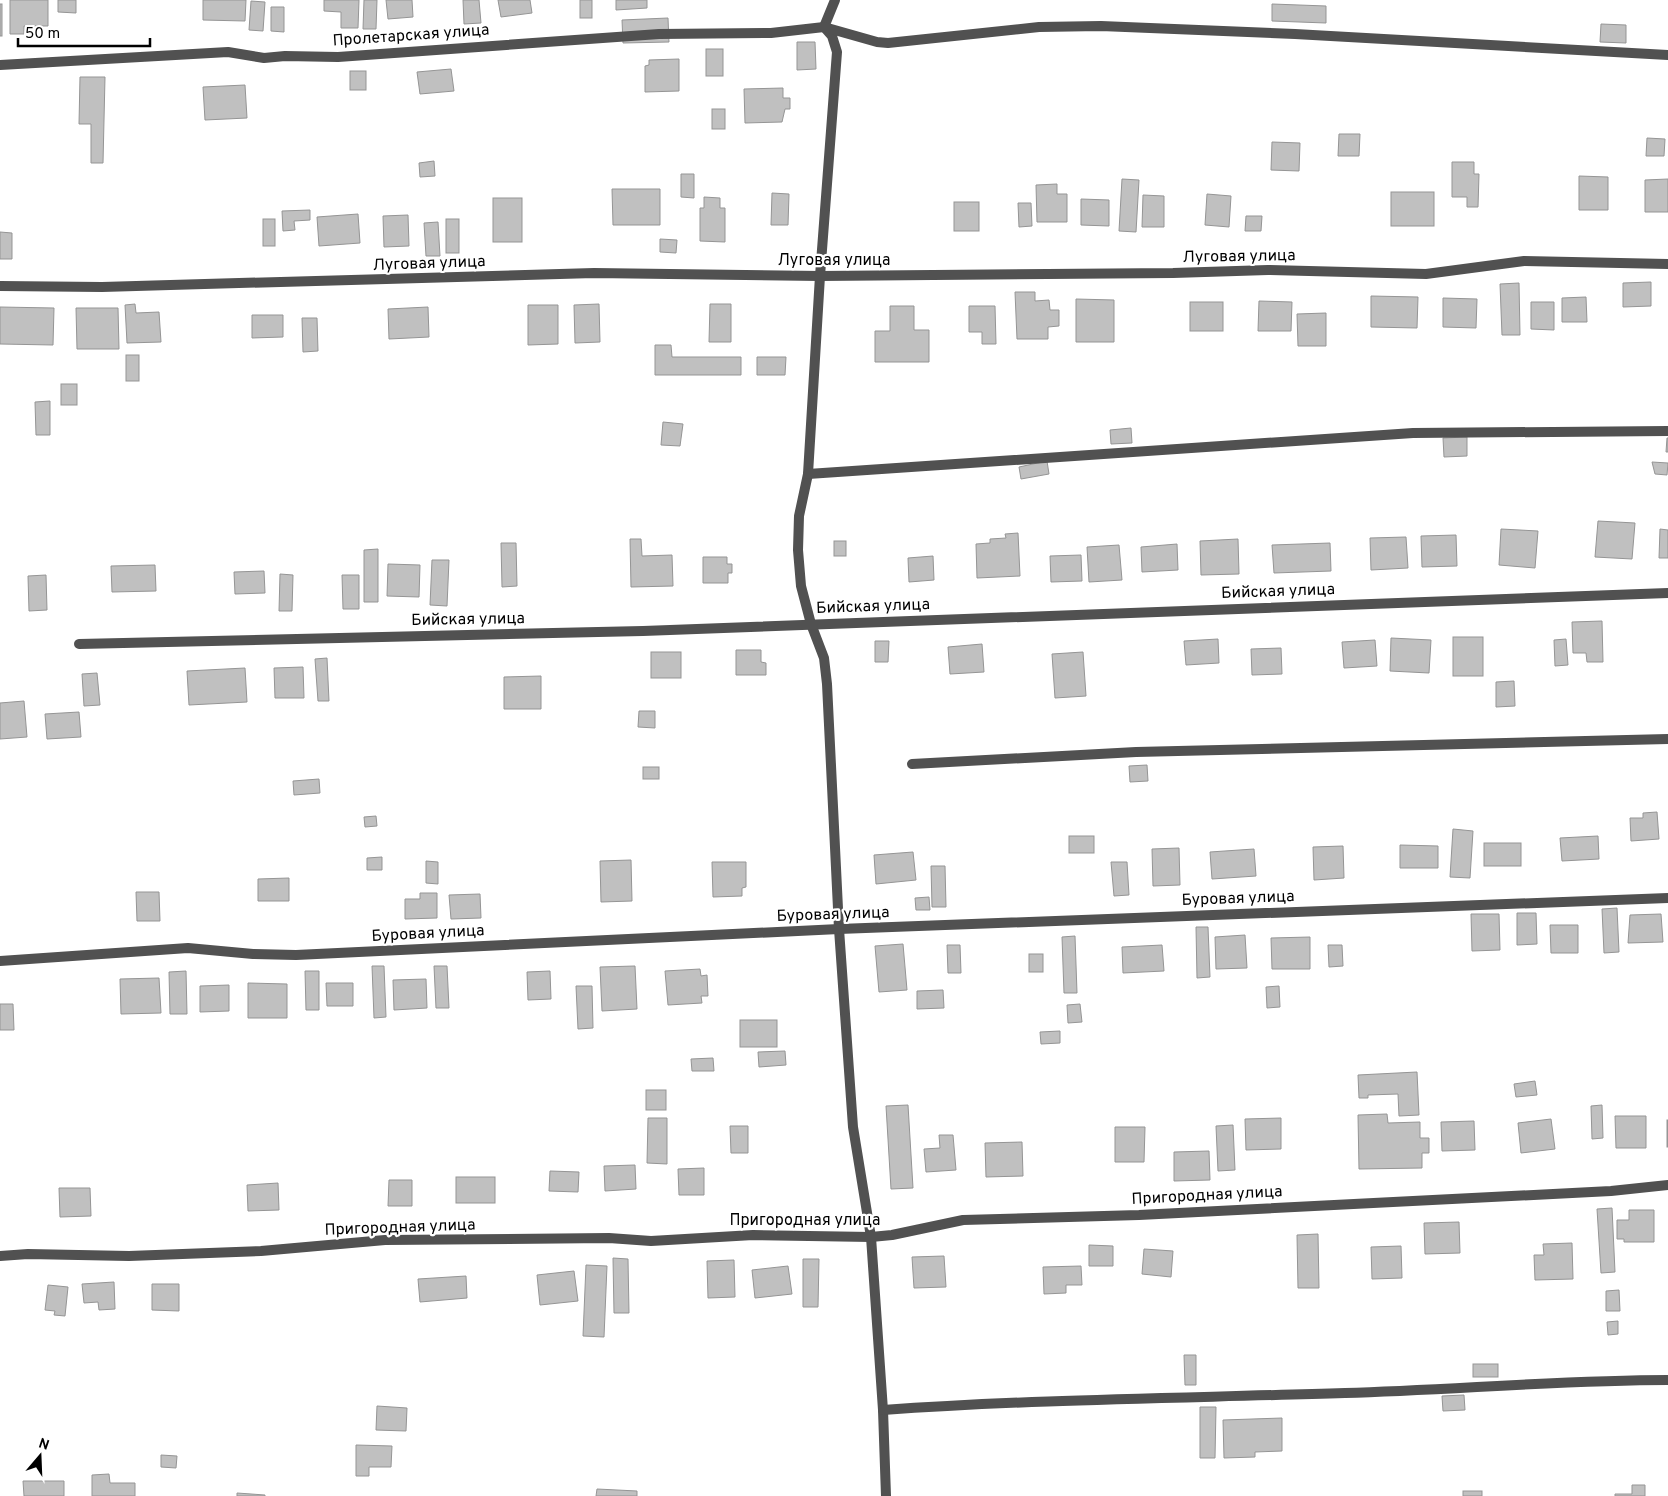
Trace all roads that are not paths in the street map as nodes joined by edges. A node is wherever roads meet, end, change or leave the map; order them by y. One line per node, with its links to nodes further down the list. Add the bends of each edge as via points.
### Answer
1 (835, 0): 2 (street)
2 (824, 27): 3 (street, via 888,43 1039,27 1100,26); 4 (street, Пролетарская улица, via 771,33 660,34 338,57 264,58 228,52); 6 (street, via 832,36 837,52)
3 (1668, 54)
4 (0, 65)
5 (1668, 264): 6 (street, Луговая улица, via 1524,261 1426,274 1268,270)
6 (820, 276): 7 (street, Луговая улица, via 594,273 102,287); 9 (street)
7 (0, 286)
8 (1668, 431): 9 (street, via 1413,433)
9 (808, 474): 11 (street, via 799,516 798,550 801,586)
10 (1668, 593): 11 (street, Бийская улица)
11 (811, 624): 12 (street, Бийская улица); 16 (street, via 824,658 827,684)
12 (79, 644)
13 (1668, 739): 14 (street, via 1136,752)
14 (912, 764)
15 (1668, 898): 16 (street, Буровая улица)
16 (839, 929): 17 (street, Буровая улица, via 296,955 188,948); 19 (street, via 853,1128)
17 (0, 961)
18 (1668, 1185): 19 (street, Пригородная улица, via 1611,1191 1139,1215 963,1220)
19 (872, 1237): 20 (street, Пригородная улица, via 753,1235 644,1241 609,1238 385,1240 252,1251 130,1256); 22 (street)
20 (0, 1256)
21 (1668, 1380): 22 (street, via 991,1403)
22 (883, 1410): 23 (street)
23 (886, 1496)

